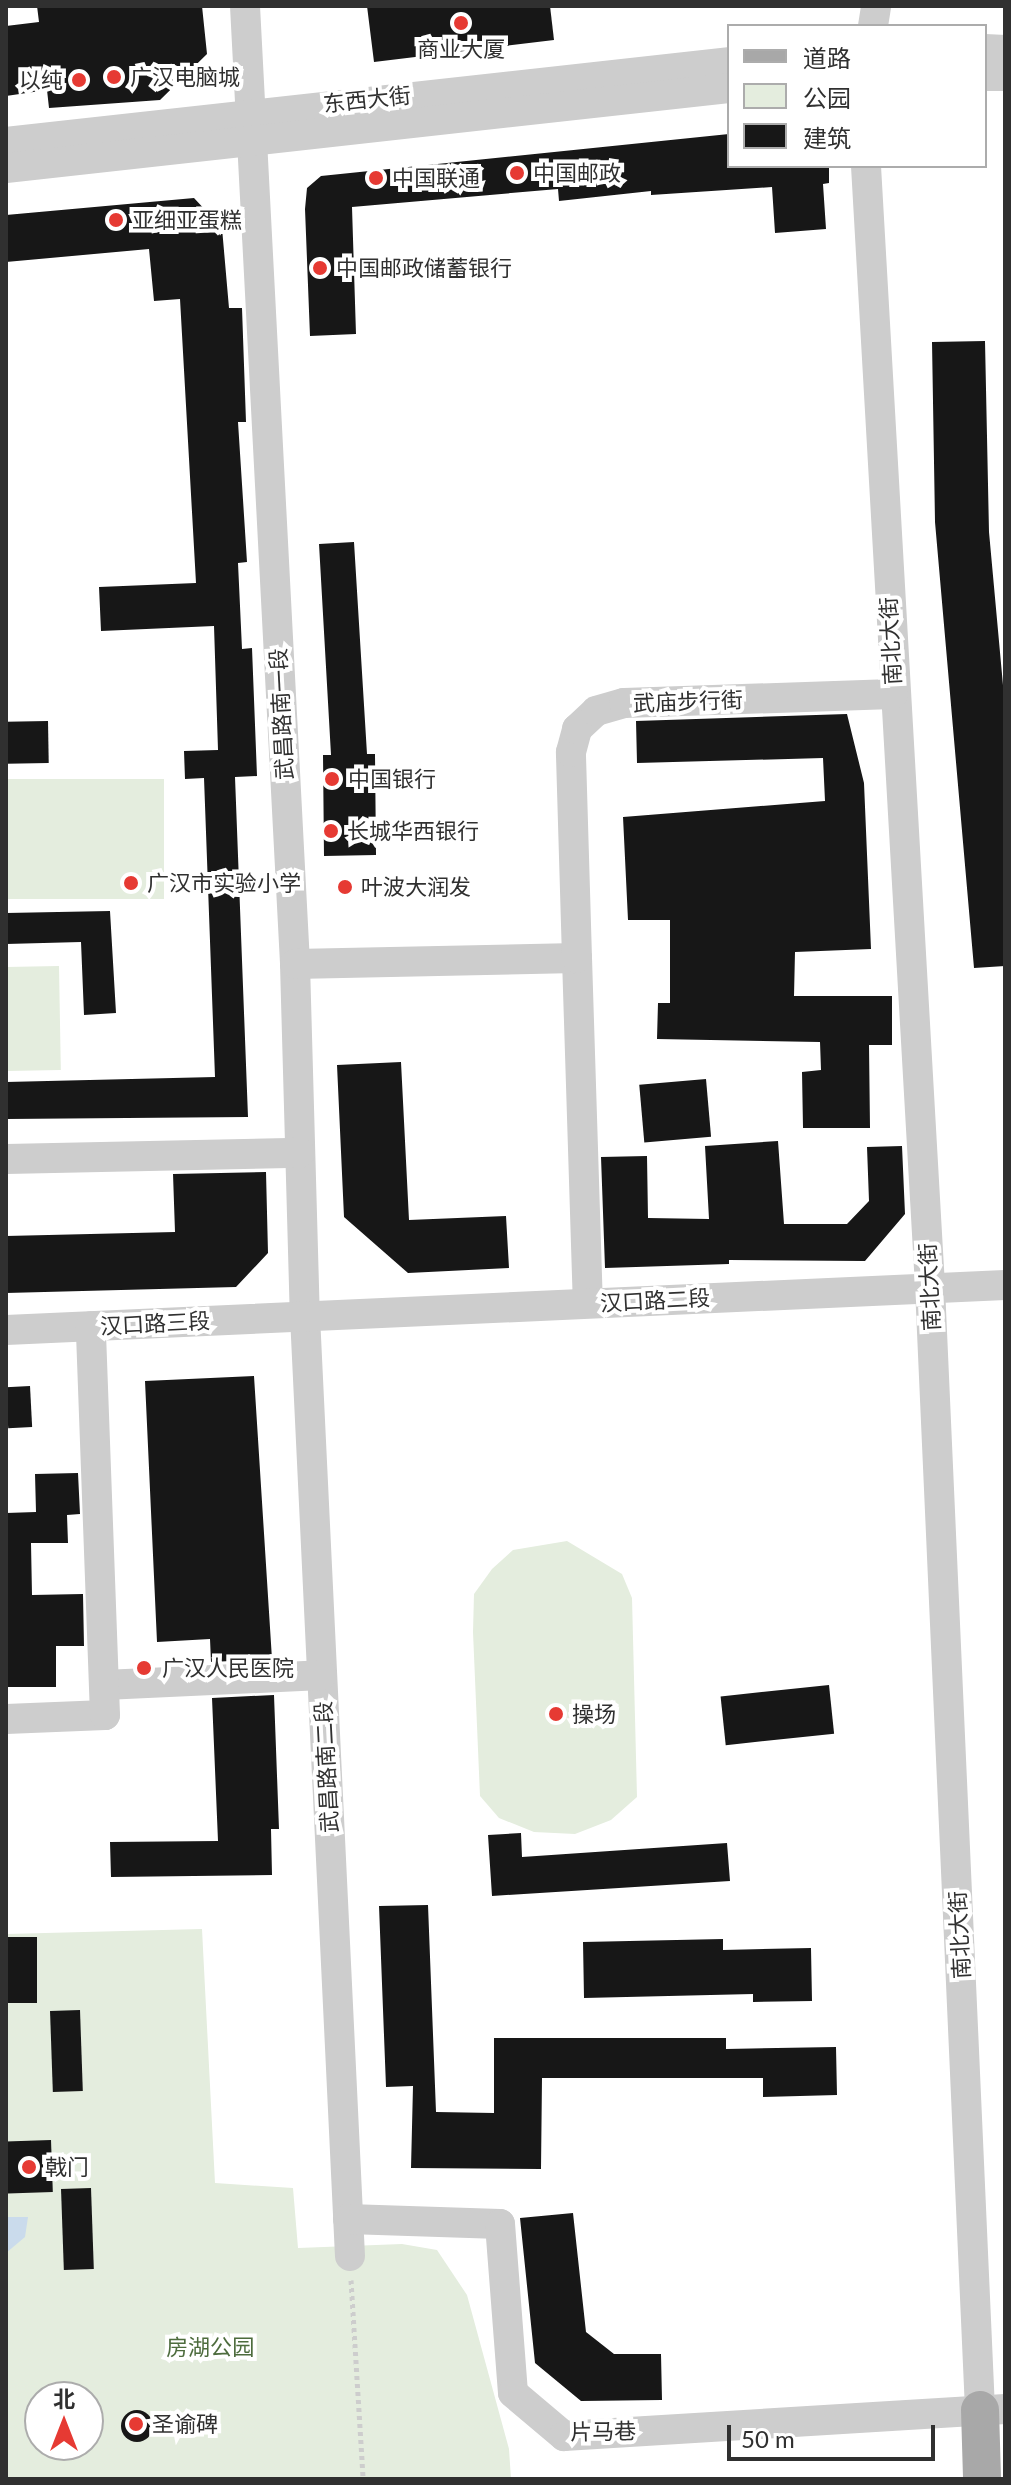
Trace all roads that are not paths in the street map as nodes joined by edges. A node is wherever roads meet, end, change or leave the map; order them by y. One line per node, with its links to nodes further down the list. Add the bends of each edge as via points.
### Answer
1 (245, 6): 4 (street, 武昌路南一段)
2 (727, 62): 4 (street, 东西大街)
3 (727, 88): 4 (street, 东西大街)
4 (248, 125): 5 (street, 东西大街); 6 (street, 东西大街); 10 (street, 武昌路南一段)
5 (6, 142)
6 (6, 168)
7 (866, 168): 8 (street, 南北大街)
8 (893, 694): 9 (street, 武庙步行街, via 624,703 596,711 577,729 571,752); 14 (street, 南北大街)
9 (577, 958): 10 (street); 15 (street, 武庙步行街)
10 (295, 964): 11 (street, 武昌路南一段)
11 (300, 1153): 12 (street); 16 (street, 武昌路南一段)
12 (6, 1159)
13 (1005, 1285): 14 (street, 汉口路二段)
14 (930, 1287): 15 (street, 汉口路二段); 24 (street, 南北大街)
15 (588, 1302): 16 (street, 汉口路二段)
16 (305, 1316): 17 (street, 汉口路三段); 19 (street, 武昌路南二段)
17 (91, 1326): 18 (street, 汉口路三段); 20 (street)
18 (6, 1330)
19 (322, 1675): 20 (street); 22 (street, 武昌路南二段)
20 (104, 1685): 21 (street, via 105,1715)
21 (6, 1719)
22 (348, 2219): 23 (street, 武昌路南二段); 24 (street, 片马巷, via 500,2224 513,2393 564,2436)
23 (350, 2256)
24 (992, 2409): 25 (main road)
25 (982, 2479)

